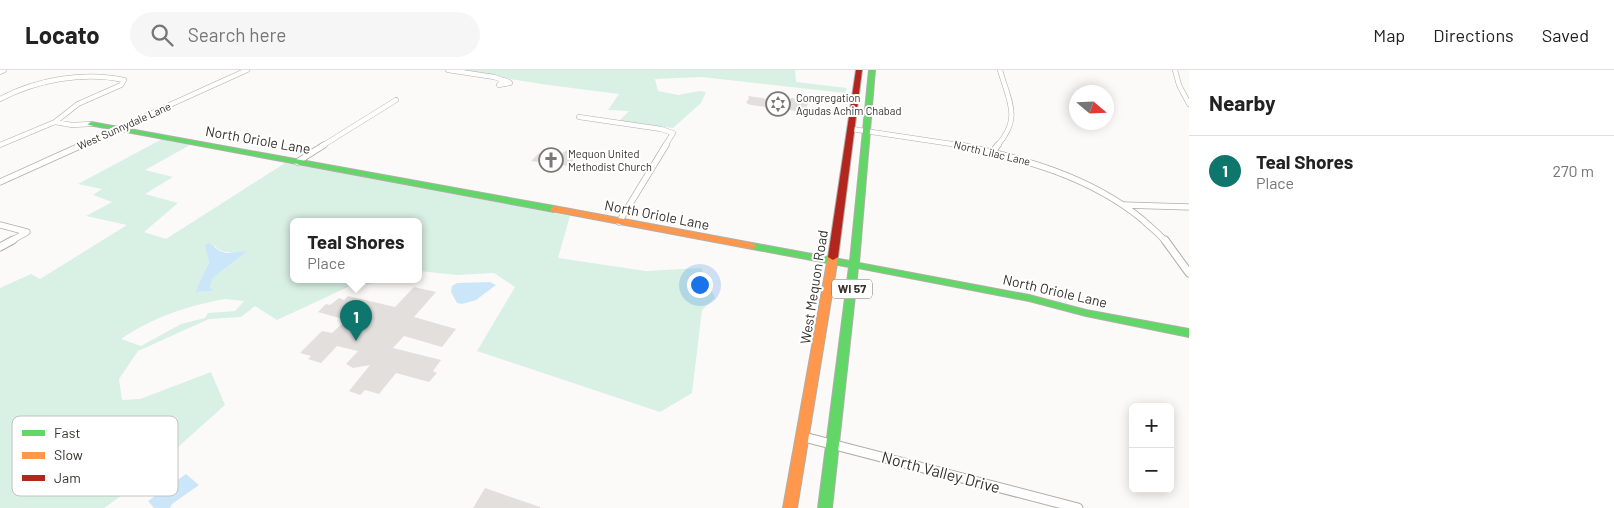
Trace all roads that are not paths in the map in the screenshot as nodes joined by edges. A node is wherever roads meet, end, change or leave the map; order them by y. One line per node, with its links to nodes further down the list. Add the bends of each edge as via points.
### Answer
1 (4, 70): 8 (street)
2 (247, 70): 16 (street, West Sunnydale Lane)
3 (448, 70): 9 (street)
4 (859, 70): 17 (main road, West Mequon Road / WI 57)
5 (872, 70): 18 (main road, WI 57)
6 (1000, 70): 20 (street, via 1012,108 1012,122 1009,133)
7 (1175, 70): 12 (street)
8 (0, 72)
9 (503, 80)
10 (0, 98): 14 (street, via 28,85 81,73 124,80 121,85 78,104)
11 (396, 100): 21 (street)
12 (1189, 104)
13 (579, 117): 25 (street, via 673,133)
14 (55, 122): 15 (street, North Oriole Lane); 19 (street)
15 (91, 124): 16 (main road, North Oriole Lane)
16 (118, 128): 21 (main road, North Oriole Lane); 22 (street, West Sunnydale Lane)
17 (852, 129): 18 (street, North Lilac Lane); 28 (main road, West Mequon Road / WI 57)
18 (868, 131): 20 (street, North Lilac Lane); 29 (main road, WI 57)
19 (0, 145)
20 (993, 151): 23 (street, North Lilac Lane, via 1067,176)
21 (297, 162): 25 (main road, North Oriole Lane)
22 (0, 182)
23 (1123, 205): 24 (street); 30 (street, North Lilac Lane, via 1170,246)
24 (1189, 207)
25 (619, 222): 28 (main road, North Oriole Lane)
26 (0, 225): 27 (street, via 27,232)
27 (0, 247)
28 (832, 262): 29 (main road, North Oriole Lane); 32 (main road, West Mequon Road / WI 57)
29 (854, 265): 31 (main road, North Oriole Lane); 33 (main road, WI 57)
30 (1189, 273)
31 (1189, 333)
32 (804, 437): 33 (street, North Valley Drive); 34 (main road, West Mequon Road / WI 57)
33 (833, 445): 35 (main road, WI 57); 36 (street, North Valley Drive)
34 (790, 508)
35 (825, 508)
36 (1078, 508)

